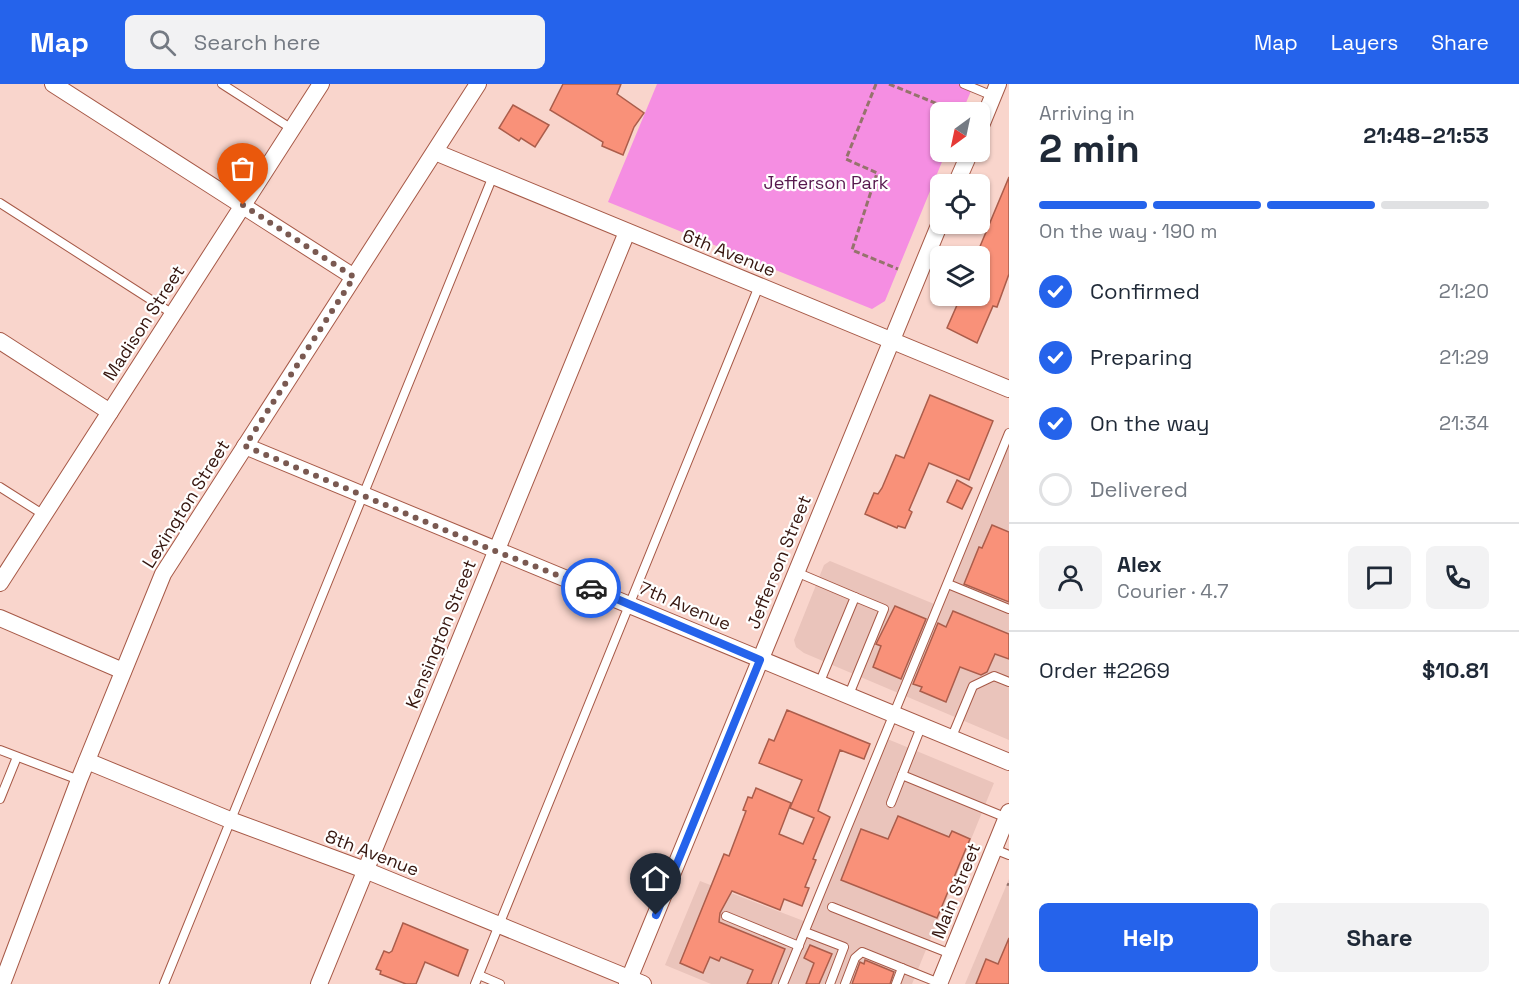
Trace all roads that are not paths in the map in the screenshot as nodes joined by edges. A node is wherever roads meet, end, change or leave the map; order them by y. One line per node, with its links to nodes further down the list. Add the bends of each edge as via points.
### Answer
1 (53, 84): 11 (street)
2 (222, 84): 7 (lane)
3 (321, 84): 7 (street, Madison Street)
4 (478, 84): 8 (street, Lexington Street)
5 (964, 84): 6 (lane)
6 (995, 90)
7 (292, 129): 11 (street, Madison Street)
8 (435, 152): 9 (street, 6th Avenue); 14 (street, Lexington Street)
9 (493, 176): 12 (street, 6th Avenue); 24 (lane)
10 (0, 203): 16 (lane)
11 (243, 205): 14 (street); 16 (street, Madison Street)
12 (627, 232): 15 (street, 6th Avenue); 26 (street, Kensington Street)
13 (936, 234): 18 (street, Jefferson Street)
14 (354, 277): 22 (street, Lexington Street)
15 (759, 286): 18 (street, 6th Avenue); 31 (lane)
16 (173, 314): 20 (street, Madison Street)
17 (0, 341): 20 (street)
18 (892, 341): 19 (street, 6th Avenue); 27 (street, Jefferson Street)
19 (1009, 389)
20 (110, 412): 25 (street, Madison Street)
21 (1009, 436): 29 (lane)
22 (245, 446): 24 (street, 7th Avenue); 35 (street, Lexington Street, via 163,574)
23 (0, 487): 25 (lane)
24 (363, 494): 26 (street, 7th Avenue); 51 (lane)
25 (44, 515): 28 (street, Madison Street)
26 (495, 551): 31 (street, 7th Avenue); 53 (street, Kensington Street)
27 (796, 572): 30 (lane); 34 (street, Jefferson Street)
28 (0, 583)
29 (948, 584): 32 (lane); 39 (lane)
30 (855, 597): 37 (lane); 38 (lane, via 884,609)
31 (629, 603): 34 (street, 7th Avenue); 56 (lane)
32 (1009, 609)
33 (0, 618): 35 (street)
34 (760, 660): 37 (street, 7th Avenue); 62 (street, Jefferson Street)
35 (123, 671): 44 (street, Lexington Street)
36 (1009, 682): 41 (lane, via 994,676 973,686)
37 (818, 684): 38 (street, 7th Avenue)
38 (848, 697): 39 (street, 7th Avenue)
39 (895, 716): 40 (street, 7th Avenue); 57 (lane)
40 (921, 727): 41 (street, 7th Avenue); 46 (lane)
41 (951, 739): 45 (street, 7th Avenue)
42 (0, 750): 43 (lane)
43 (17, 757): 47 (lane); 48 (lane)
44 (87, 761): 47 (street, Lexington Street); 51 (street, 8th Avenue)
45 (1009, 762)
46 (902, 775): 49 (lane); 50 (lane)
47 (79, 780): 64 (street, Lexington Street)
48 (0, 799)
49 (891, 802)
50 (1008, 815): 52 (street, Main Street)
51 (230, 819): 53 (street, 8th Avenue); 65 (lane)
52 (1001, 852): 59 (street, Main Street)
53 (365, 870): 56 (street, 8th Avenue); 66 (street, Kensington Street)
54 (832, 907): 59 (lane)
55 (726, 916): 58 (lane)
56 (499, 924): 61 (lane); 62 (street, 8th Avenue)
57 (805, 932): 58 (lane); 70 (lane, via 844,947)
58 (799, 946): 69 (lane)
59 (951, 954): 63 (street, Main Street)
60 (902, 968): 63 (lane); 71 (lane, via 860,953); 72 (lane)
61 (479, 975): 67 (lane); 68 (lane)
62 (633, 982)
63 (939, 983)
64 (2, 984)
65 (164, 984)
66 (319, 984)
67 (475, 984)
68 (500, 984)
69 (783, 984)
70 (830, 984)
71 (845, 984)
72 (896, 984)

